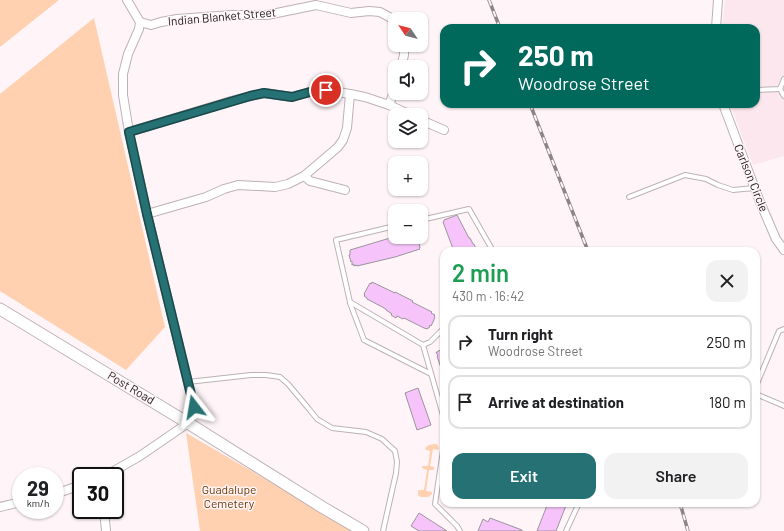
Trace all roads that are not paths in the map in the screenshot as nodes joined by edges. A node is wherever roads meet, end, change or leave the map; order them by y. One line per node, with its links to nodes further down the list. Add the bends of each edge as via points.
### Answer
1 (126, 0): 4 (street)
2 (718, 0): 5 (street)
3 (388, 17): 4 (street, Indian Blanket Street, via 380,12 352,13 316,5 267,15 177,19 151,25)
4 (140, 22): 17 (street, via 123,74 123,95)
5 (716, 24)
6 (784, 79): 7 (lane)
7 (780, 89): 8 (lane); 10 (lane)
8 (760, 90)
9 (350, 94): 12 (street); 17 (street, via 326,90 292,97 264,93); 18 (street, via 347,128 343,140)
10 (784, 96)
11 (391, 100): 12 (street)
12 (389, 105): 13 (street)
13 (396, 108)
14 (725, 108): 19 (street, Carlson Circle)
15 (428, 123): 16 (street)
16 (444, 130)
17 (129, 132): 22 (street)
18 (304, 176): 20 (street, via 310,181); 22 (street, via 275,187 238,185 224,188 206,197)
19 (755, 188): 21 (lane, via 733,190 706,179 684,175); 26 (street, Carlson Circle, via 776,239)
20 (345, 190)
21 (629, 196)
22 (147, 214): 34 (street)
23 (428, 218): 25 (lane, via 469,209)
24 (388, 228): 27 (lane, via 336,240)
25 (491, 247)
26 (784, 250)
27 (350, 302): 31 (lane); 32 (lane, via 364,340)
28 (0, 309): 38 (street, Post Road)
29 (784, 329): 33 (lane, via 779,332)
30 (440, 332): 31 (lane)
31 (423, 345): 32 (lane)
32 (431, 374): 36 (lane)
33 (760, 377)
34 (188, 382): 38 (street, via 194,407); 47 (lane, via 251,375 280,377 317,419 332,428 366,432 382,439 394,451 397,462)
35 (760, 396): 37 (lane)
36 (440, 405)
37 (784, 406)
38 (188, 423): 39 (street); 46 (street, Post Road)
39 (121, 467)
40 (440, 471): 48 (lane, via 435,504)
41 (12, 504): 42 (street)
42 (0, 506)
43 (577, 507): 49 (lane)
44 (105, 519): 45 (street)
45 (106, 531)
46 (363, 531)
47 (383, 531)
48 (460, 531)
49 (566, 531)

